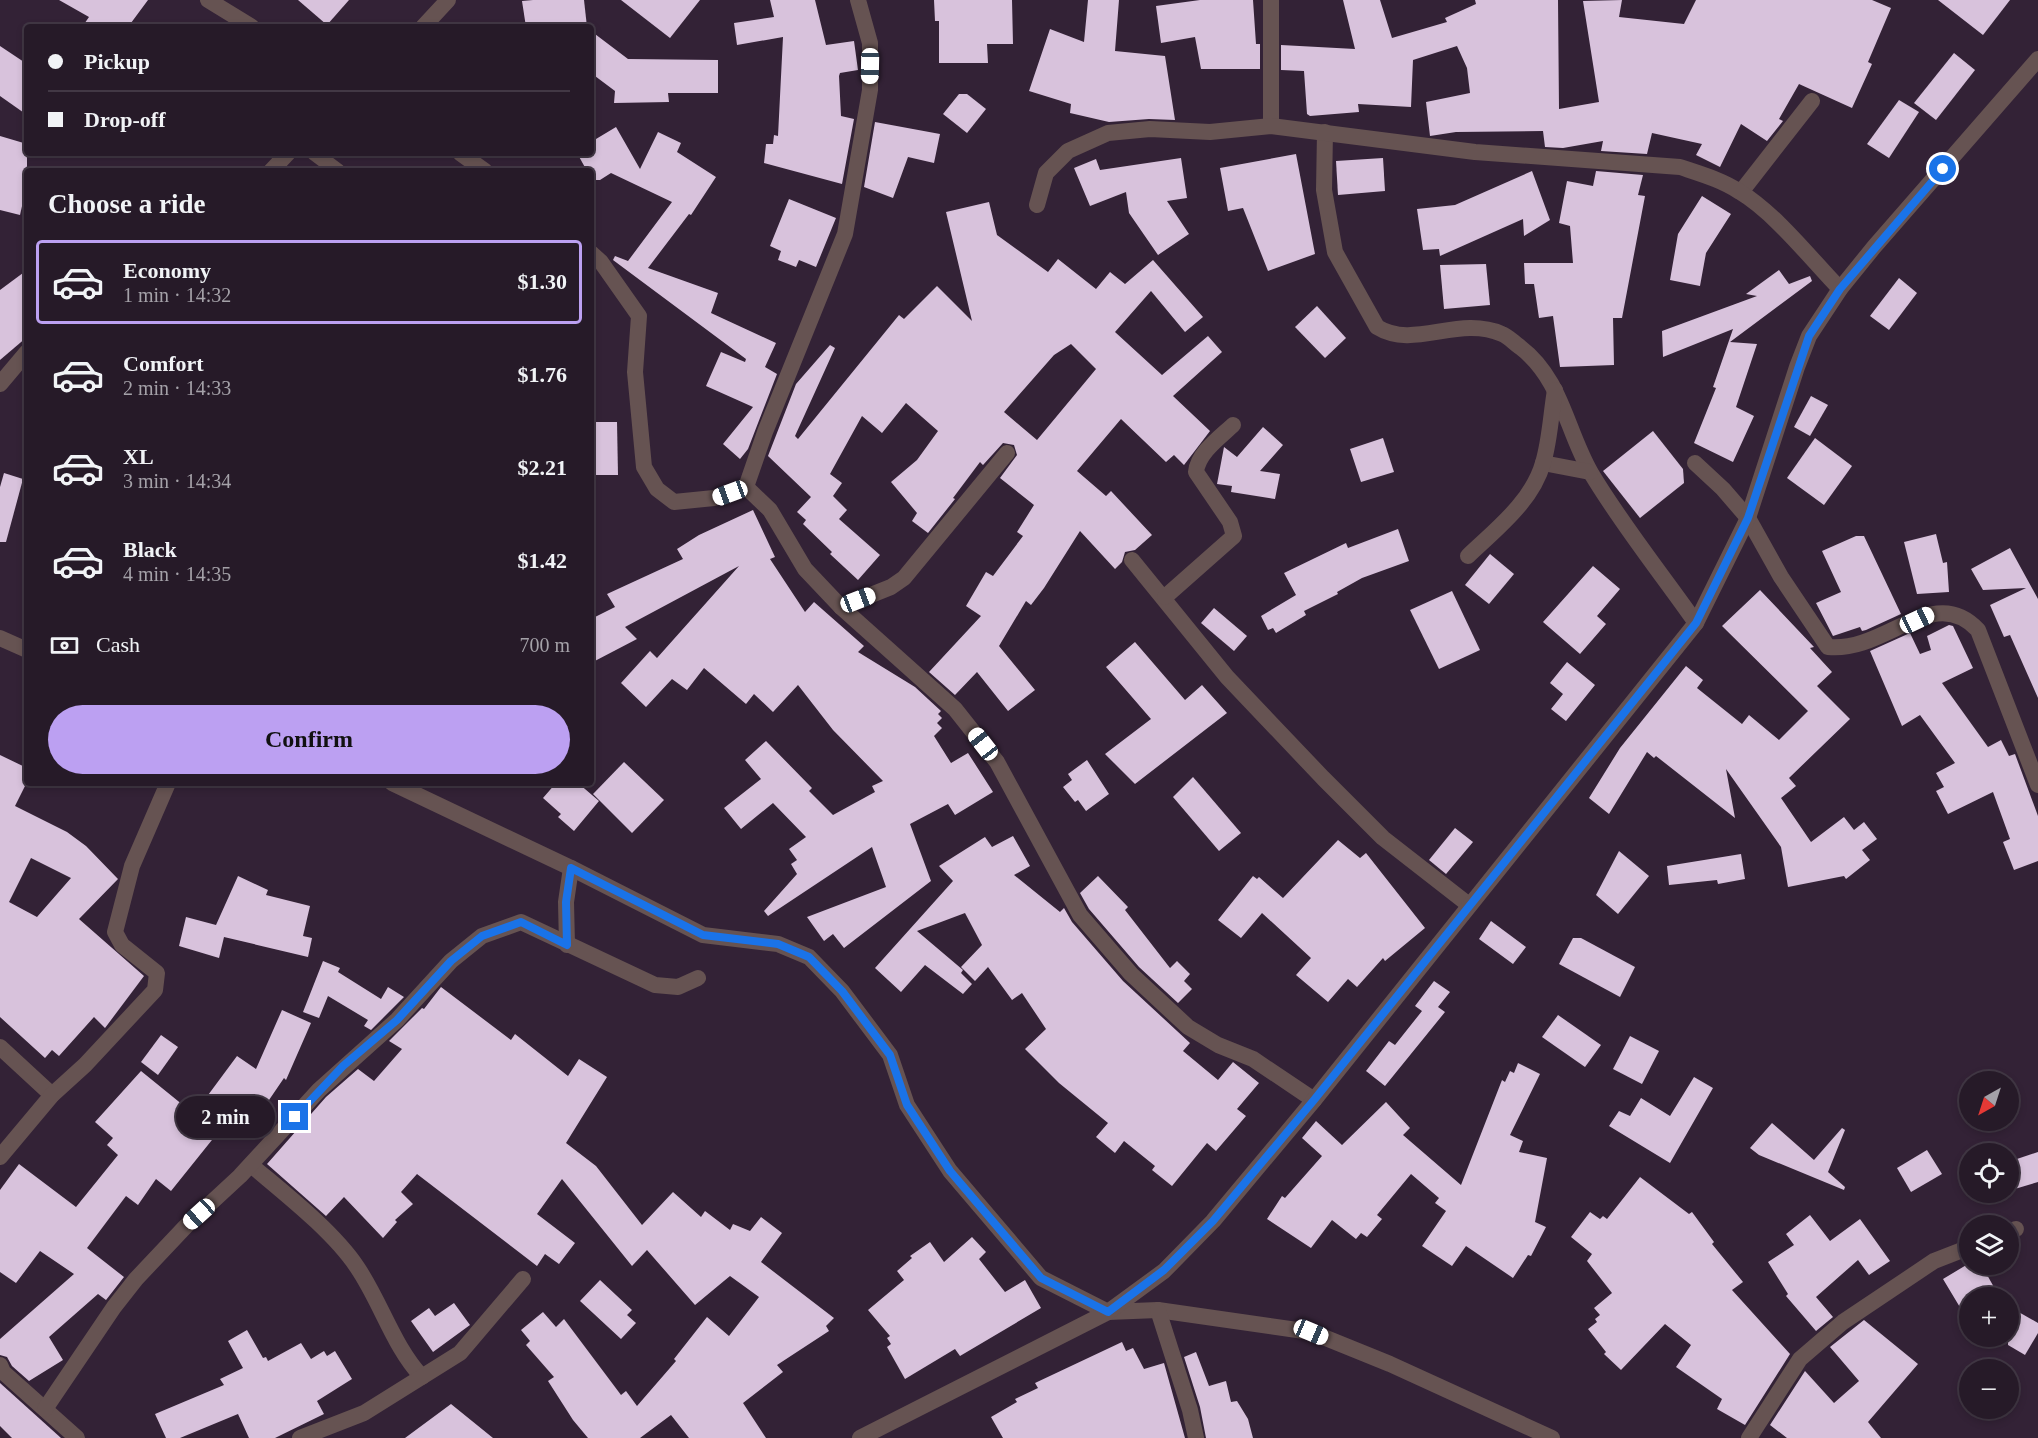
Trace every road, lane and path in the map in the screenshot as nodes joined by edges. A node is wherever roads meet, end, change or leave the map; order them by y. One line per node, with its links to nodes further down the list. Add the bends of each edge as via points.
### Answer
1 (208, 0): 5 (street)
2 (448, 0): 6 (street)
3 (858, 0): 29 (street, via 870,43 870,90 844,234)
4 (1271, 0): 9 (street)
5 (247, 24)
6 (426, 24)
7 (2038, 60): 20 (street)
8 (1812, 101): 17 (street)
9 (1271, 126): 10 (street); 18 (street, via 1210,132 1150,129 1108,133 1068,151 1046,173)
10 (1325, 132): 17 (street, via 1475,152 1680,167); 23 (street, via 1324,190 1335,252 1377,327 1403,336 1475,326 1503,334 1537,360)
11 (285, 156): 14 (street)
12 (318, 156): 15 (lane)
13 (464, 156): 16 (street)
14 (274, 168)
15 (334, 168)
16 (481, 168)
17 (1741, 192): 20 (street, via 1786,231)
18 (1037, 205)
19 (594, 256): 29 (street, via 639,316 635,372 644,467 657,489 674,502 714,498)
20 (1840, 289): 30 (street, via 1809,336)
21 (24, 356): 22 (street)
22 (0, 384)
23 (1555, 389): 26 (street); 28 (street)
24 (1233, 425): 33 (street, via 1205,452 1196,472 1230,522 1234,536)
25 (1007, 453): 34 (street, via 904,578)
26 (1544, 463): 28 (street); 31 (street, via 1533,487 1508,518)
27 (1695, 463): 30 (street)
28 (1590, 472): 35 (street)
29 (746, 487): 34 (street, via 770,510 805,569)
30 (1748, 518): 35 (street); 38 (street, via 1781,577 1828,647 1845,649 1863,644 1934,611 1958,614 1970,621 1978,630)
31 (1467, 556)
32 (1132, 560): 33 (street)
33 (1165, 597): 42 (street, via 1227,677 1323,778 1383,838)
34 (841, 607): 47 (street, via 956,709 997,762 1080,915 1131,974 1188,1027 1253,1059)
35 (1696, 623): 42 (street)
36 (0, 638): 37 (street)
37 (24, 649)
38 (2038, 785)
39 (167, 786): 46 (street, via 132,866 115,932 122,945 157,973 155,990)
40 (398, 786): 41 (street)
41 (571, 868): 43 (street, via 566,902); 53 (street, via 703,935 778,944 809,957 842,991 890,1055 907,1105 950,1171 1041,1278)
42 (1469, 905): 47 (street)
43 (567, 945): 44 (street, via 655,985 678,987); 49 (street, via 521,922 482,936 451,961 397,1020 319,1090)
44 (698, 978)
45 (0, 1047): 46 (street)
46 (52, 1095): 48 (street)
47 (1314, 1100): 53 (street, via 1213,1221 1164,1270)
48 (0, 1157)
49 (251, 1165): 55 (street, via 303,1209 355,1264 408,1362); 56 (street, via 136,1279)
50 (1959, 1252): 62 (street, via 1934,1261 1843,1322 1800,1359)
51 (523, 1279): 55 (street, via 460,1353)
52 (1158, 1310): 53 (street); 60 (street); 61 (street, via 1311,1332)
53 (1108, 1312): 59 (street)
54 (1, 1371): 56 (street)
55 (422, 1377): 58 (street, via 364,1413)
56 (45, 1408): 57 (street)
57 (77, 1438)
58 (300, 1438)
59 (860, 1438)
60 (1196, 1438)
61 (1552, 1438)
62 (1749, 1438)

